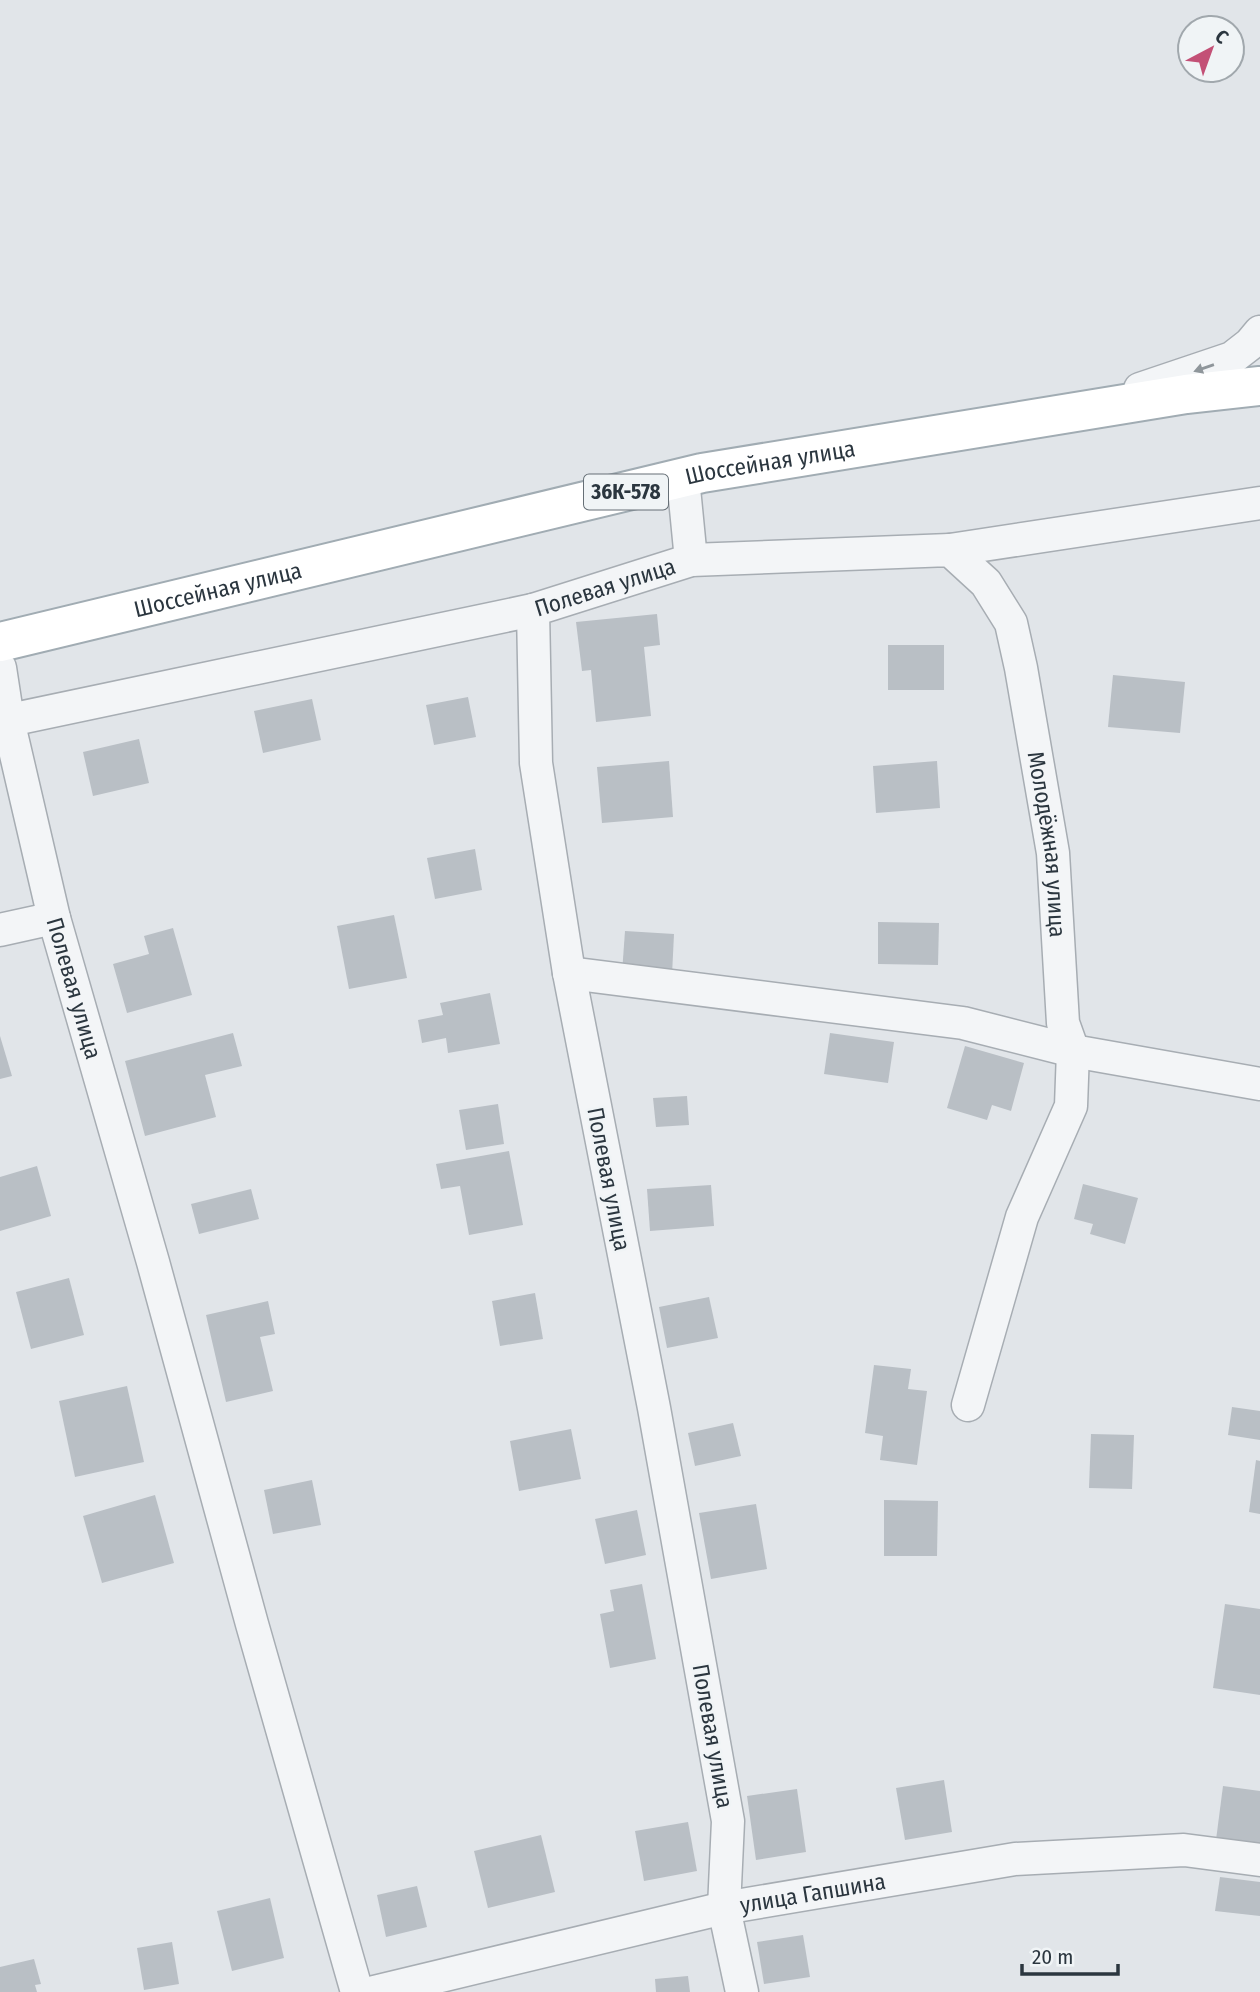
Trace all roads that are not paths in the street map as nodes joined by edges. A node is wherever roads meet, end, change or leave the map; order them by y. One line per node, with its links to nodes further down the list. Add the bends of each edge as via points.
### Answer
1 (1260, 332): 3 (street, one-way to 3, via 1232,358)
2 (1260, 386): 3 (main road, Шоссейная улица / 36К-578)
3 (1063, 414): 4 (main road, Шоссейная улица / 36К-578)
4 (683, 478): 7 (street); 9 (main road, Шоссейная улица / 36К-578)
5 (1260, 503): 6 (street)
6 (950, 550): 7 (street); 15 (street, Молодёжная улица, via 986,583 1011,623 1052,853 1063,1023)
7 (691, 560): 8 (street, Полевая улица)
8 (533, 610): 11 (street); 14 (street, Полевая улица, via 536,763)
9 (0, 642)
10 (0, 668): 11 (street, Полевая улица)
11 (4, 721): 12 (street, Полевая улица)
12 (54, 918): 13 (street); 20 (street, Полевая улица)
13 (0, 930)
14 (569, 973): 15 (street, via 963,1023); 19 (street, Полевая улица, via 728,1821)
15 (1073, 1051): 16 (street); 17 (street, Молодёжная улица, via 1071,1106 1021,1217)
16 (1260, 1084)
17 (968, 1405)
18 (1260, 1860): 19 (street, улица Гапшина, via 1184,1850 1015,1859)
19 (724, 1908): 21 (street, улица Гапшина); 22 (street, Полевая улица)
20 (356, 1992)
21 (374, 1992)
22 (742, 1992)

